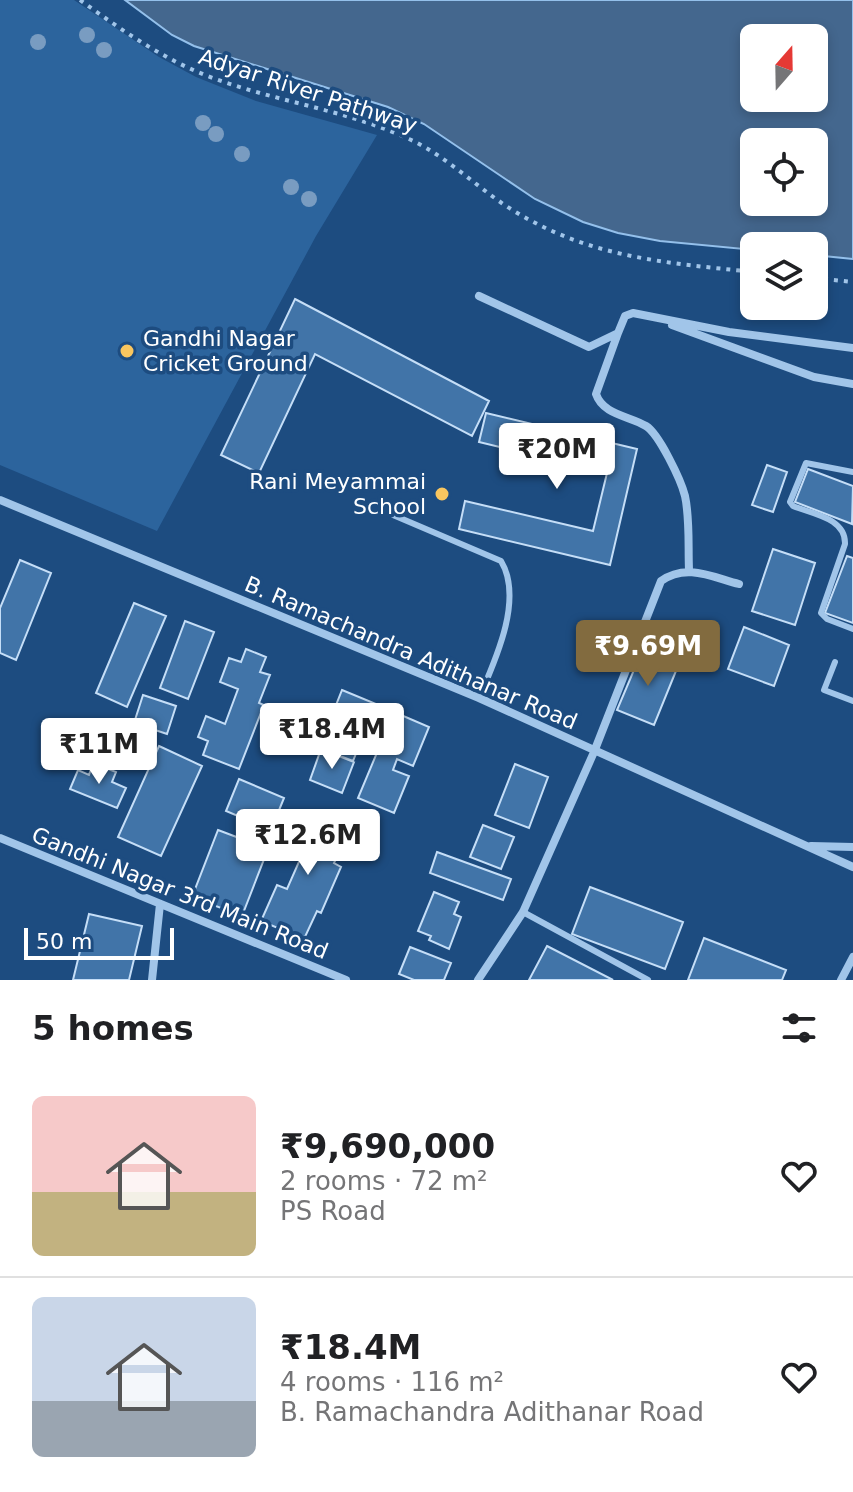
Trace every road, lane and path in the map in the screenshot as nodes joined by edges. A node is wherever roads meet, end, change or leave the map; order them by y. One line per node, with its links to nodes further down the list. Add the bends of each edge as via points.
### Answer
1 (80, 0): 2 (path, Adyar River Pathway, via 179,65 409,139 517,212 571,238 637,259)
2 (740, 270)
3 (828, 279): 4 (path)
4 (853, 282)
5 (479, 296): 7 (street, via 589,347)
6 (633, 313): 7 (street, via 625,316); 8 (street); 9 (street, via 814,377)
7 (618, 333): 13 (street, via 597,399 657,436 685,494)
8 (853, 348)
9 (853, 384)
10 (853, 472): 15 (lane, via 806,463 790,502 837,523 844,532 845,544 821,613)
11 (0, 500): 17 (street, B. Ramachandra Adithanar Road)
12 (393, 515): 17 (lane, via 501,561 506,569 508,616)
13 (689, 570): 14 (street); 19 (street, via 661,581)
14 (739, 584)
15 (853, 629)
16 (835, 662): 18 (lane, via 824,690)
17 (479, 698): 19 (street, B. Ramachandra Adithanar Road)
18 (853, 701)
19 (594, 752): 21 (street, B. Ramachandra Adithanar Road); 25 (street)
20 (0, 838): 24 (street, Gandhi Nagar 3rd Main Road)
21 (806, 846): 22 (street); 23 (street, B. Ramachandra Adithanar Road)
22 (853, 847)
23 (853, 867)
24 (160, 904): 27 (street); 28 (street, Gandhi Nagar 3rd Main Road)
25 (523, 912): 29 (street); 30 (lane)
26 (853, 957): 31 (street)
27 (152, 980)
28 (346, 980)
29 (478, 980)
30 (648, 980)
31 (841, 980)

